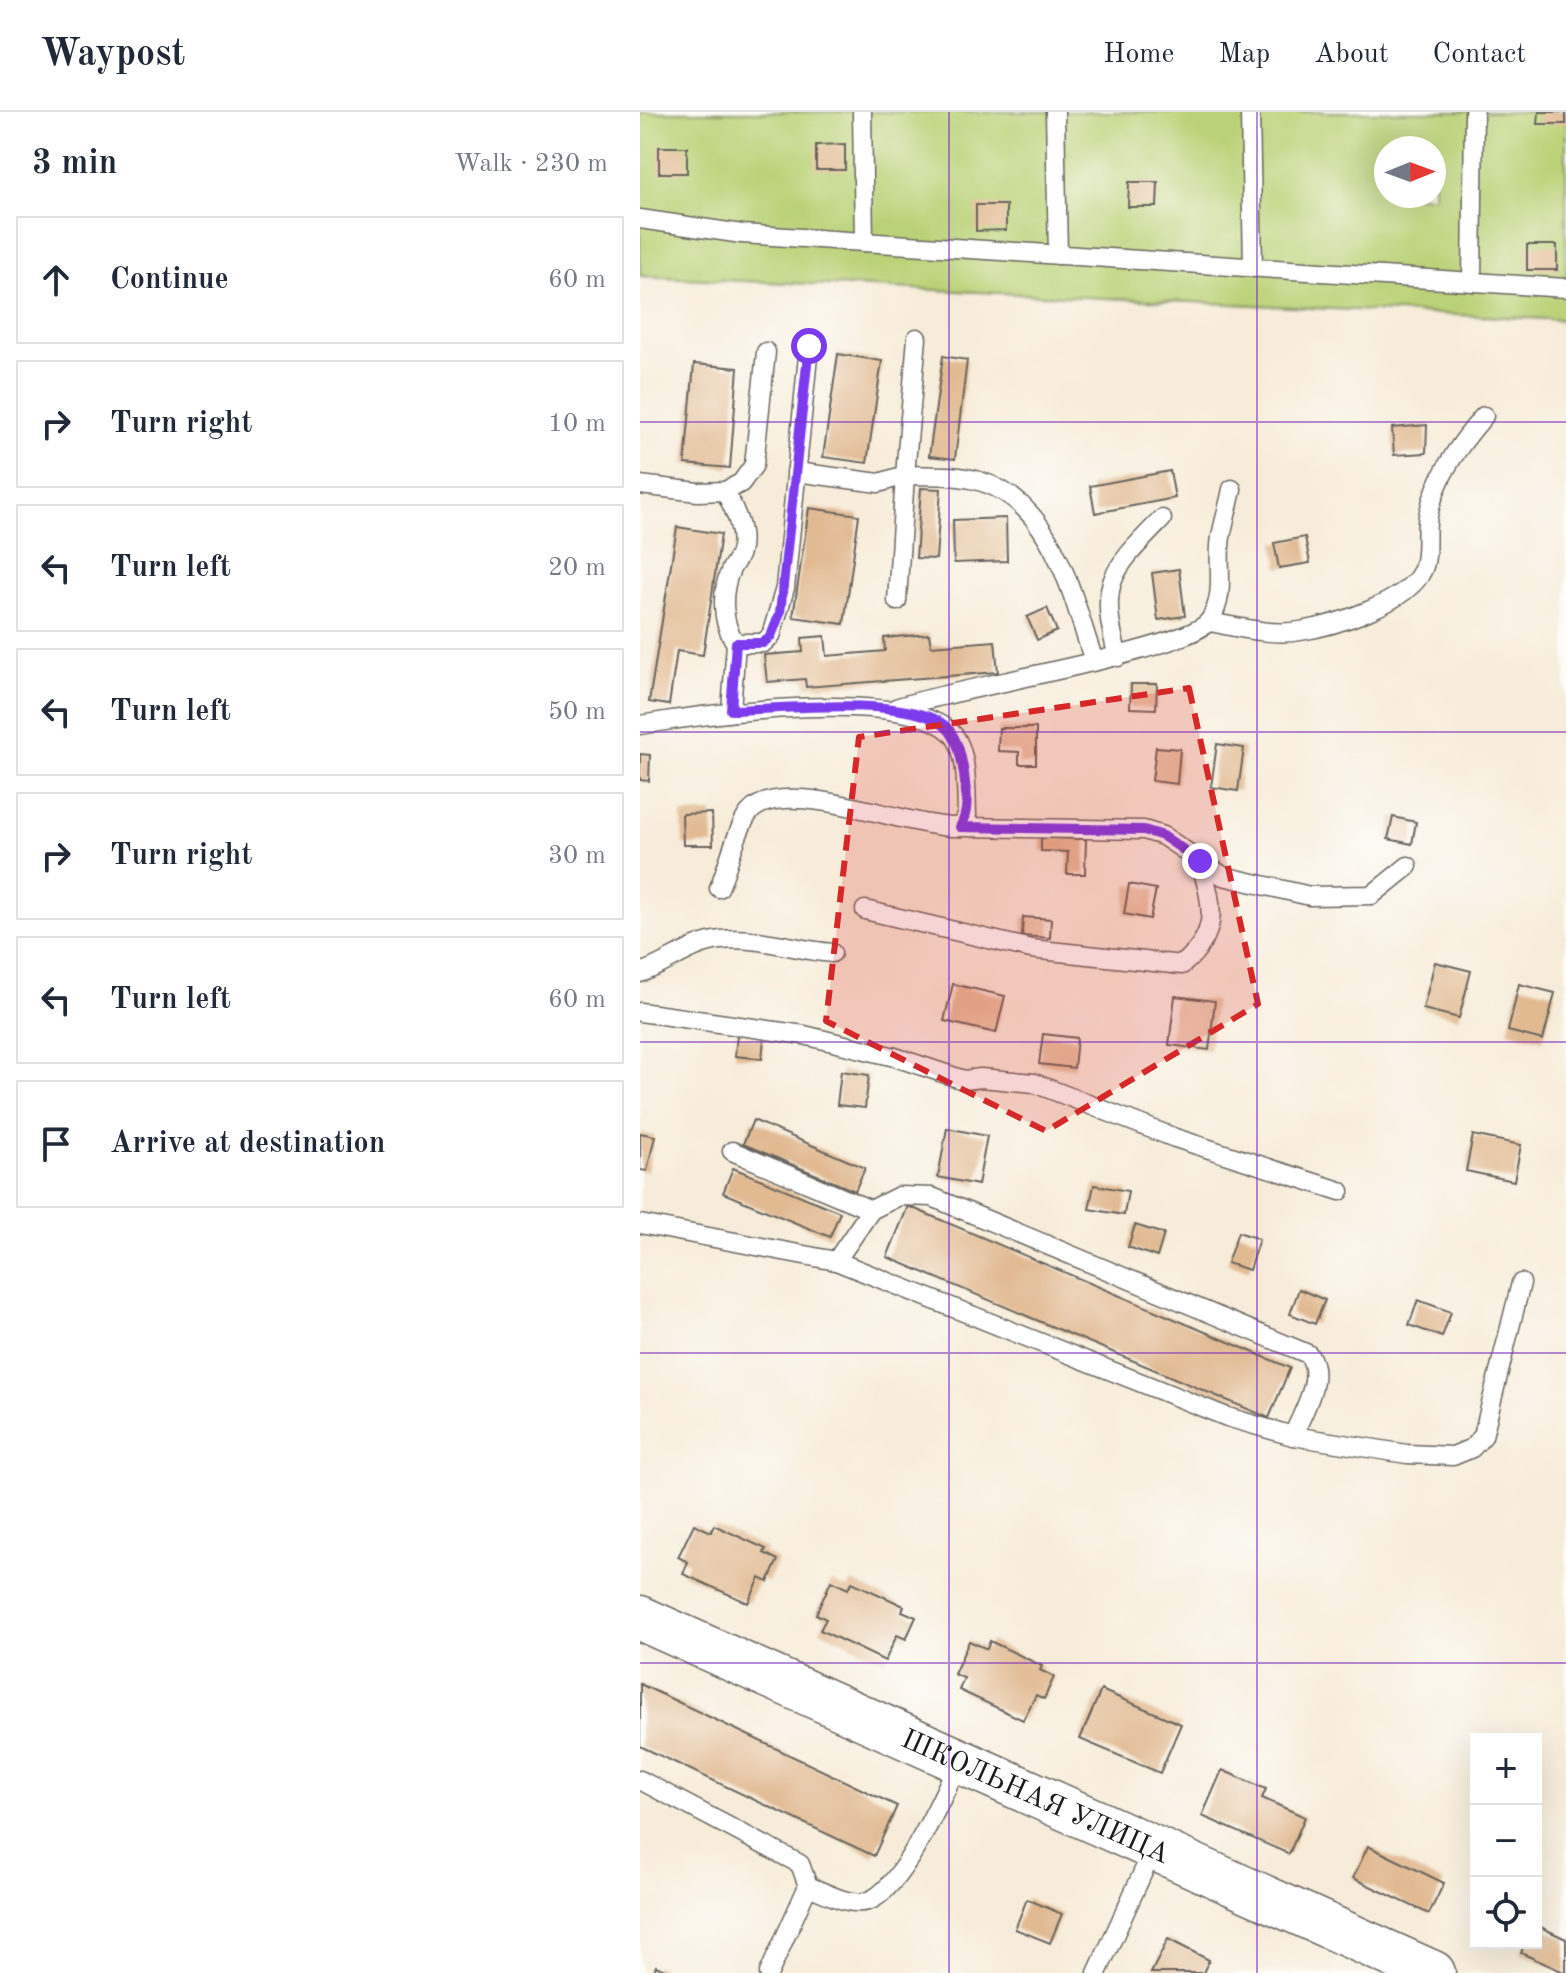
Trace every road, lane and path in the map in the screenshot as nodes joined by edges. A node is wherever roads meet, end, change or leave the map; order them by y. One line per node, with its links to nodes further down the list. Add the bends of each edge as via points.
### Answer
1 (862, 112): 6 (lane)
2 (1055, 112): 7 (lane)
3 (1250, 112): 8 (lane)
4 (1474, 112): 9 (lane)
5 (640, 219): 6 (lane, via 742,234)
6 (864, 242): 7 (lane)
7 (1058, 255): 8 (lane)
8 (1253, 268): 9 (lane)
9 (1472, 282): 10 (lane)
10 (1566, 288)
11 (917, 338): 16 (lane)
12 (809, 346): 15 (lane)
13 (766, 352): 19 (lane, via 754,465 741,483)
14 (1484, 416): 22 (lane, via 1458,445 1440,480 1428,518 1425,567 1415,585 1396,601 1300,631)
15 (796, 472): 16 (lane, via 879,483); 23 (lane, via 780,613 763,643)
16 (905, 475): 21 (lane); 25 (lane, via 958,476 1005,491 1045,532)
17 (640, 485): 19 (lane)
18 (1232, 489): 22 (lane, via 1220,540 1218,602)
19 (725, 491): 23 (lane, via 741,538 725,606 728,632)
20 (1162, 519): 24 (lane, via 1120,562 1109,584 1109,624)
21 (897, 601)
22 (1209, 622): 24 (lane, via 1194,634)
23 (736, 643): 27 (lane)
24 (1118, 657): 25 (lane)
25 (1094, 661): 26 (lane)
26 (896, 708): 27 (lane); 29 (lane, via 940,721 957,739 967,815)
27 (731, 710): 28 (lane)
28 (640, 725)
29 (960, 827): 30 (lane, via 1144,830); 32 (lane, via 944,828 848,804 797,799 762,805 749,813)
30 (1200, 861): 31 (lane, via 1244,883 1310,896 1372,895); 33 (lane, via 1211,922 1198,951 1182,965 1031,949)
31 (1408, 866)
32 (719, 888)
33 (865, 910)
34 (832, 953): 35 (lane, via 720,940)
35 (640, 973)
36 (640, 1012): 38 (lane, via 804,1035 964,1080 1034,1083 1175,1138)
37 (732, 1151): 39 (lane)
38 (1340, 1191)
39 (871, 1210): 41 (lane); 43 (lane, via 899,1196 932,1197 1308,1354 1316,1376)
40 (640, 1224): 41 (lane)
41 (836, 1261): 43 (lane, via 1227,1417)
42 (1521, 1283): 43 (lane, via 1483,1436 1472,1448 1453,1456 1407,1454)
43 (1293, 1436)
44 (640, 1618): 45 (street, ШКОЛЬНАЯ УЛИЦА)
45 (959, 1760): 47 (street, ШКОЛЬНАЯ УЛИЦА); 48 (lane, via 903,1866 879,1896 852,1903)
46 (640, 1780): 48 (lane, via 800,1864)
47 (1154, 1847): 50 (lane); 51 (street, ШКОЛЬНАЯ УЛИЦА)
48 (808, 1886): 49 (lane)
49 (769, 1973)
50 (1097, 1973)
51 (1433, 1973)

